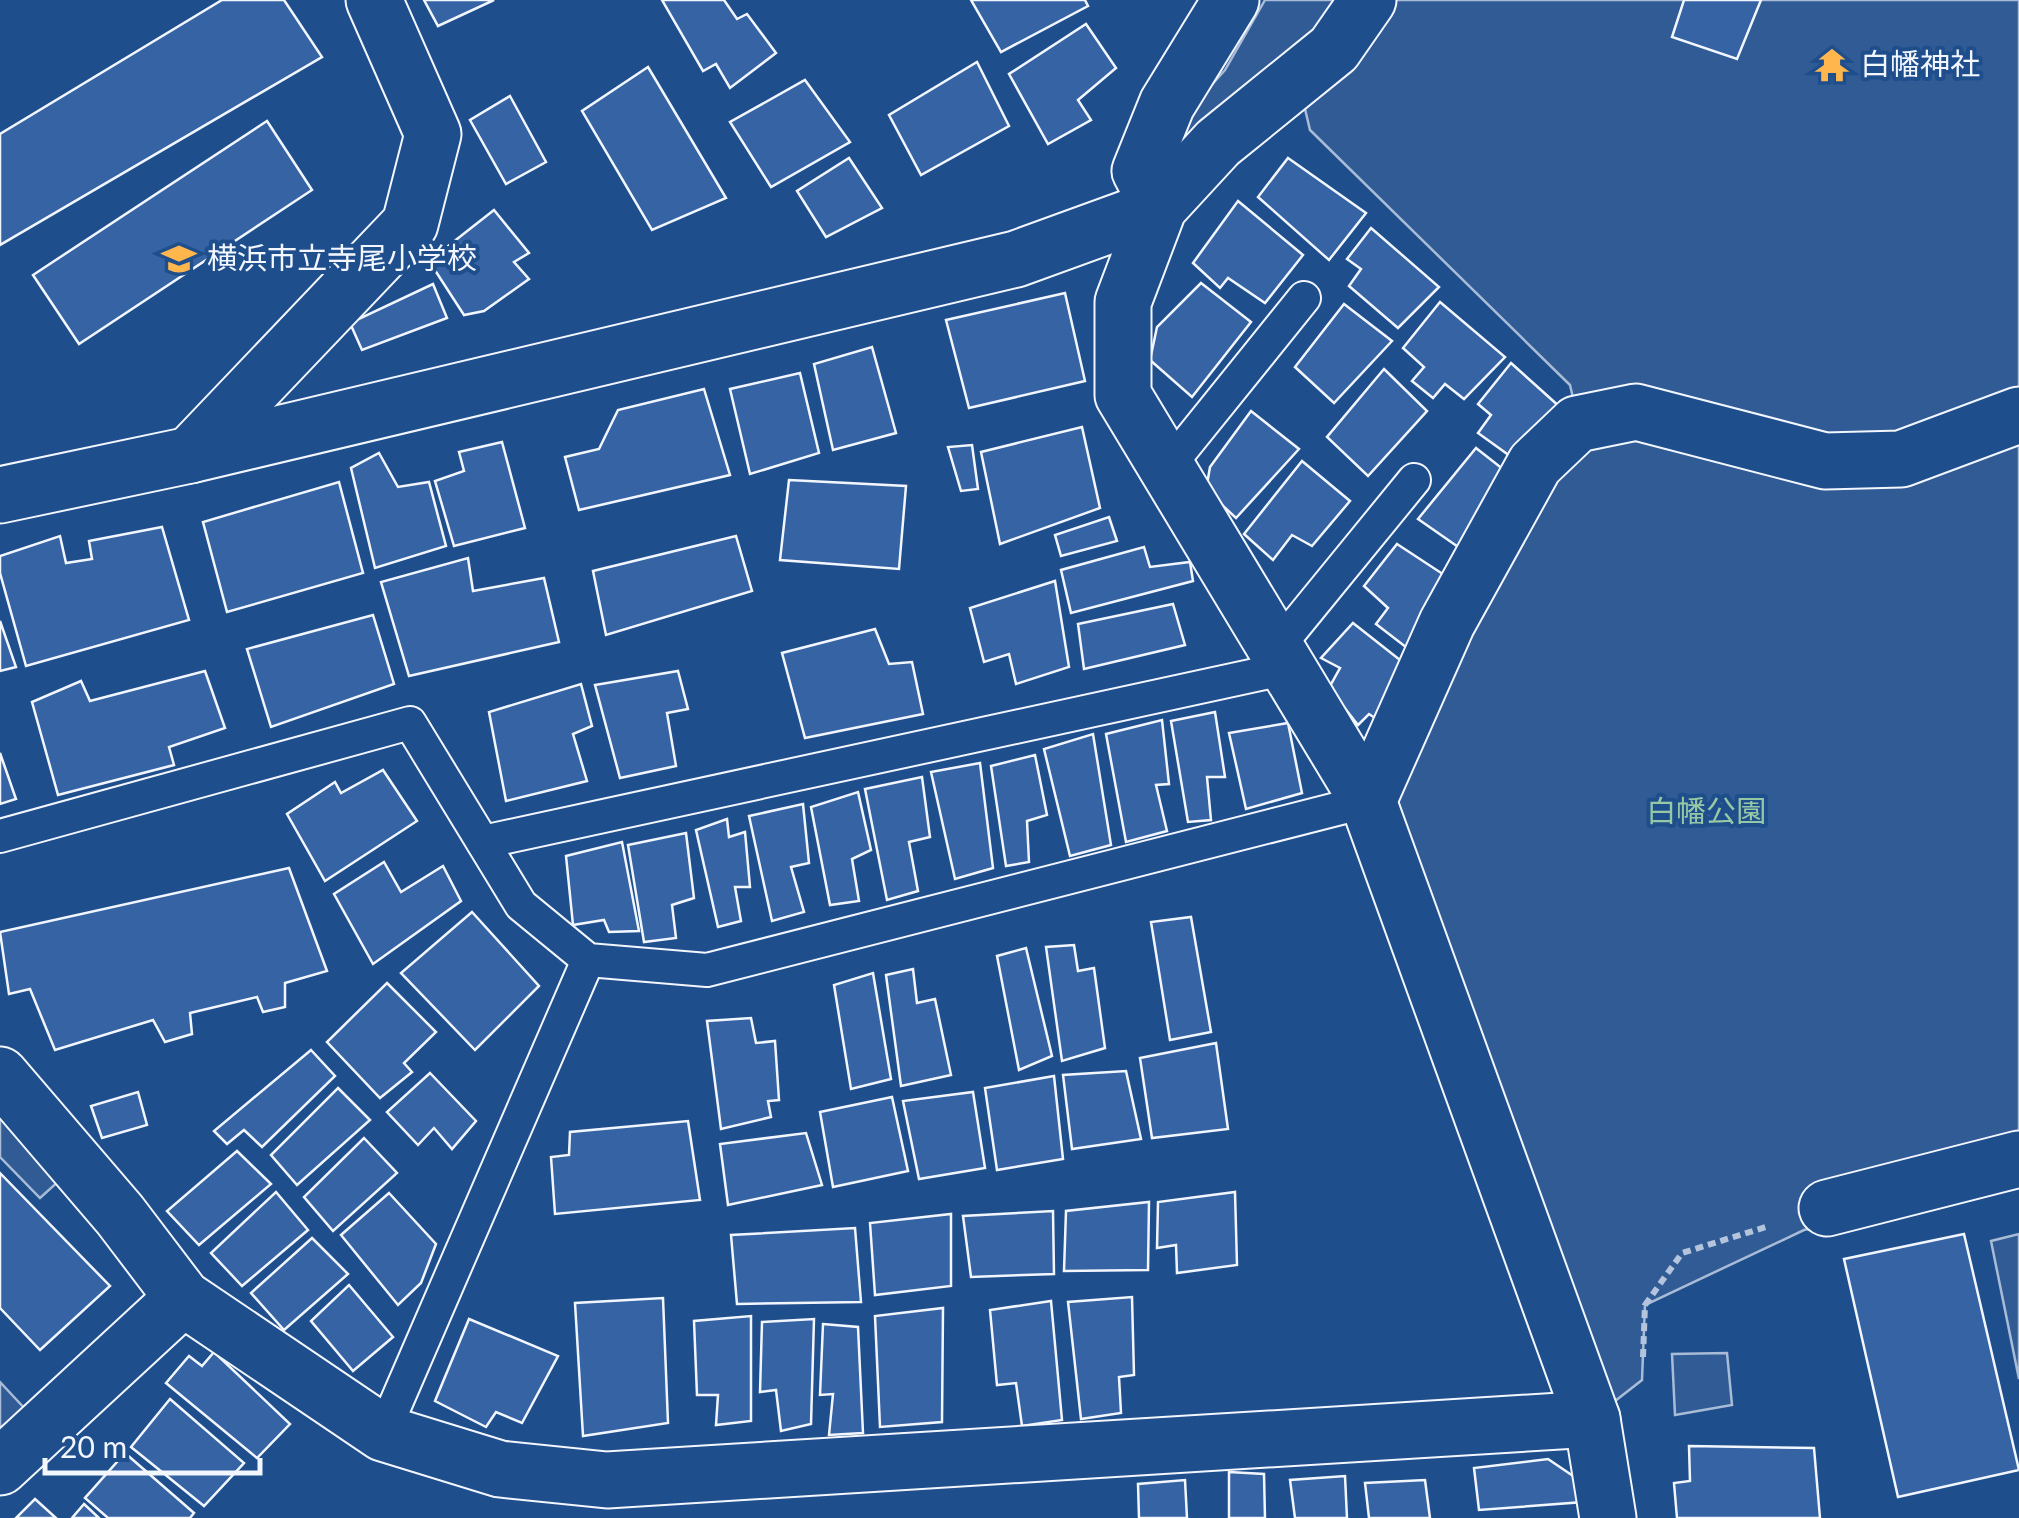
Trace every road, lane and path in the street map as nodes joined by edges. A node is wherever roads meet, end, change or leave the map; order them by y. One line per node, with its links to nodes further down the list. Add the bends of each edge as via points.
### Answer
1 (374, 0): 7 (street, via 433,134 410,224)
2 (1231, 0): 4 (street, via 1167,104 1140,171)
3 (1368, 0): 4 (street, via 1334,49 1218,144)
4 (1159, 207): 7 (street, via 1016,259); 8 (street, via 1124,302 1123,395)
5 (1304, 298): 8 (lane)
6 (2019, 415): 12 (street, via 1901,459 1825,461 1636,412 1577,424 1535,464 1446,623)
7 (190, 454): 10 (street)
8 (1167, 468): 11 (street)
9 (1414, 480): 11 (lane)
10 (0, 495)
11 (1282, 658): 12 (street); 14 (lane)
12 (1368, 801): 15 (lane, via 707,970); 20 (street)
13 (0, 836): 14 (lane, via 410,723)
14 (483, 842): 15 (lane, via 521,905)
15 (588, 960): 21 (lane)
16 (0, 1074): 19 (street)
17 (2019, 1159): 18 (street)
18 (1827, 1208): 20 (path, via 1682,1253 1645,1305 1642,1380)
19 (183, 1298): 21 (street); 22 (street)
20 (1592, 1419): 23 (street); 24 (street)
21 (383, 1433): 23 (street)
22 (0, 1466)
23 (612, 1499)
24 (1608, 1518)

